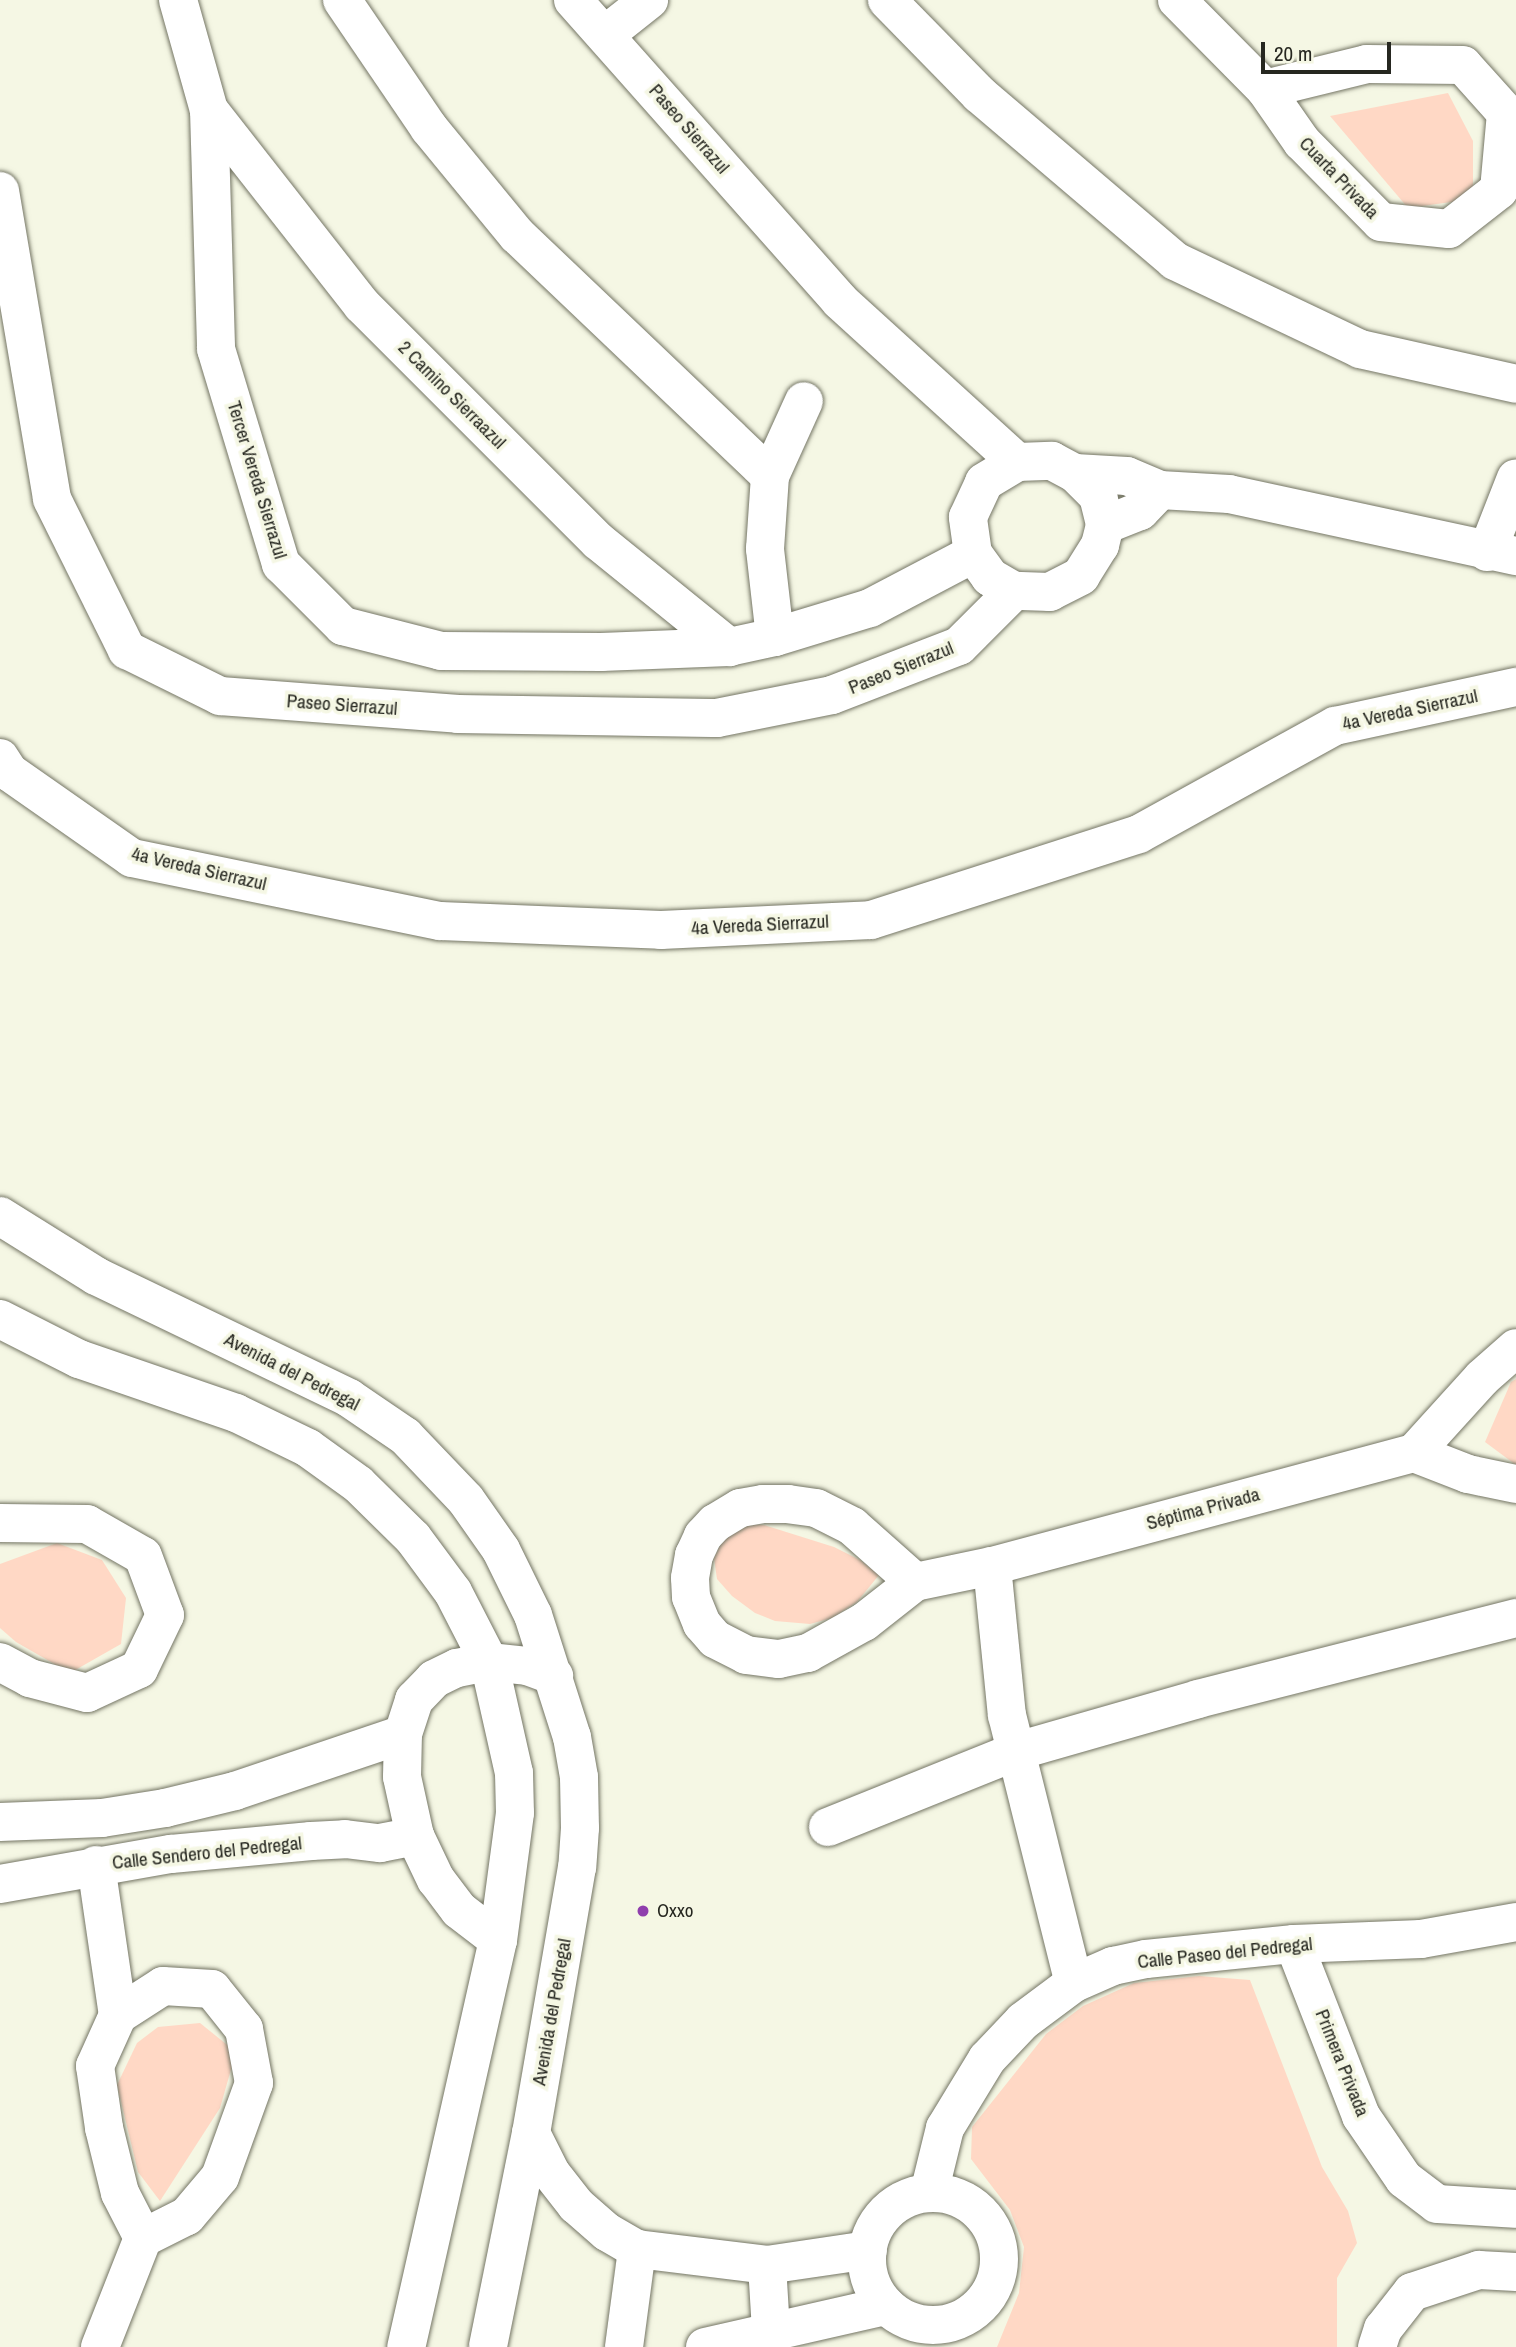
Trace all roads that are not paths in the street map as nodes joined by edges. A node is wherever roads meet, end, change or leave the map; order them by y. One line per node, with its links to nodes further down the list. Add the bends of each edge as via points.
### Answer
1 (178, 0): 9 (street, Tercer Vereda Sierrazul)
2 (342, 0): 15 (street, via 429,128 517,235)
3 (573, 0): 7 (street, Paseo Sierrazul)
4 (649, 0): 7 (street)
5 (887, 0): 11 (street, via 979,94 1175,261 1360,349)
6 (1177, 0): 8 (street, Cuarta Privada)
7 (606, 34): 13 (street, Paseo Sierrazul, via 840,301)
8 (1265, 89): 8 (street, Cuarta Privada, via 1367,64 1463,65 1506,113 1499,190 1449,229 1381,222 1302,142)
9 (209, 110): 23 (street, 2 Camino Sierraazul, via 362,305 598,541); 23 (street, Tercer Vereda Sierrazul, via 216,349 281,564 343,626 441,651)
10 (0, 191): 21 (street, Paseo Sierrazul, via 52,499 127,650 220,696 458,714 717,718 832,695 959,646)
11 (1516, 384)
12 (804, 401): 15 (street)
13 (1017, 462): 14 (street, via 1052,461); 19 (street, via 984,482 968,517)
14 (1076, 473): 17 (street, via 1127,476); 18 (street, via 1098,496)
15 (770, 476): 22 (street, via 765,550)
16 (1516, 478): 20 (street)
17 (1160, 490): 18 (street, via 1140,511); 20 (street, via 1229,494)
18 (1105, 525): 21 (street, via 1100,545 1081,576 1050,592)
19 (973, 554): 21 (street, via 990,577); 22 (street, Tercer Vereda Sierrazul, via 870,608)
20 (1501, 554)
21 (1014, 591)
22 (775, 637): 23 (street, Tercer Vereda Sierrazul)
23 (729, 647)
24 (1516, 687): 25 (street, 4a Vereda Sierrazul, via 1335,726 1139,834 871,920 661,930 440,921 132,858 9,772)
25 (0, 758)
26 (0, 1216): 37 (street, Avenida del Pedregal, via 96,1276 349,1398 405,1436 466,1500 501,1550 533,1615)
27 (0, 1319): 36 (street, via 79,1359 236,1413 308,1448 358,1484 413,1538 453,1592)
28 (1516, 1349): 29 (street, via 1482,1378)
29 (1414, 1453): 30 (street, via 1468,1474); 32 (street, Séptima Privada)
30 (1516, 1484)
31 (0, 1523): 35 (street, via 87,1524 143,1556 165,1615 139,1670 87,1693 30,1678)
32 (992, 1566): 33 (street, Séptima Privada); 39 (street, via 1001,1676)
33 (915, 1582): 33 (street, Séptima Privada, via 852,1526 816,1508 788,1504 740,1508 715,1523 694,1555 690,1578 691,1597 715,1639 746,1655 779,1659 808,1653 864,1622)
34 (1516, 1618): 39 (street, via 1198,1699)
35 (0, 1662)
36 (489, 1662): 37 (street, via 527,1666); 38 (street, via 457,1668 435,1679 414,1700); 48 (street, via 514,1773 515,1813)
37 (554, 1676): 52 (street, Avenida del Pedregal, via 579,1777 580,1828)
38 (403, 1734): 40 (street, via 235,1791); 43 (street, via 402,1777)
39 (1017, 1751): 42 (street); 50 (street)
40 (164, 1808): 41 (street, via 103,1818); 44 (street)
41 (0, 1822)
42 (828, 1827)
43 (415, 1836): 44 (street, Calle Sendero del Pedregal, via 380,1843 311,1841); 48 (street, via 436,1880 459,1910)
44 (171, 1854): 45 (street, Calle Sendero del Pedregal)
45 (96, 1865): 46 (street, Calle Sendero del Pedregal); 51 (street)
46 (0, 1884)
47 (1516, 1922): 49 (street, Calle Paseo del Pedregal, via 1421,1938)
48 (498, 1940): 64 (street)
49 (1294, 1944): 50 (street, Calle Paseo del Pedregal, via 1146,1959 1113,1966); 54 (street, Primera Privada, via 1361,2116 1404,2179 1437,2204)
50 (1074, 1983): 53 (street, Calle Paseo del Pedregal, via 1023,2021 987,2059 945,2128)
51 (118, 2015): 55 (street, via 94,2066 120,2193); 55 (street, via 163,1986 212,1989 244,2029 254,2083 220,2177 187,2216)
52 (531, 2133): 56 (street, via 551,2173 576,2206); 65 (street, Avenida del Pedregal)
53 (929, 2193): 57 (street, via 907,2199 889,2211 875,2229); 62 (street, via 970,2204 986,2218 1000,2258 988,2298)
54 (1516, 2209)
55 (143, 2238): 63 (street)
56 (637, 2249): 58 (street); 66 (street)
57 (868, 2250): 58 (street); 60 (street, via 870,2280)
58 (767, 2265): 61 (street)
59 (1516, 2272): 68 (street, via 1479,2270 1412,2292 1383,2329)
60 (886, 2306): 61 (street); 62 (street)
61 (771, 2331): 67 (street)
62 (939, 2336)
63 (100, 2347)
64 (406, 2347)
65 (488, 2347)
66 (624, 2347)
67 (705, 2347)
68 (1377, 2347)

